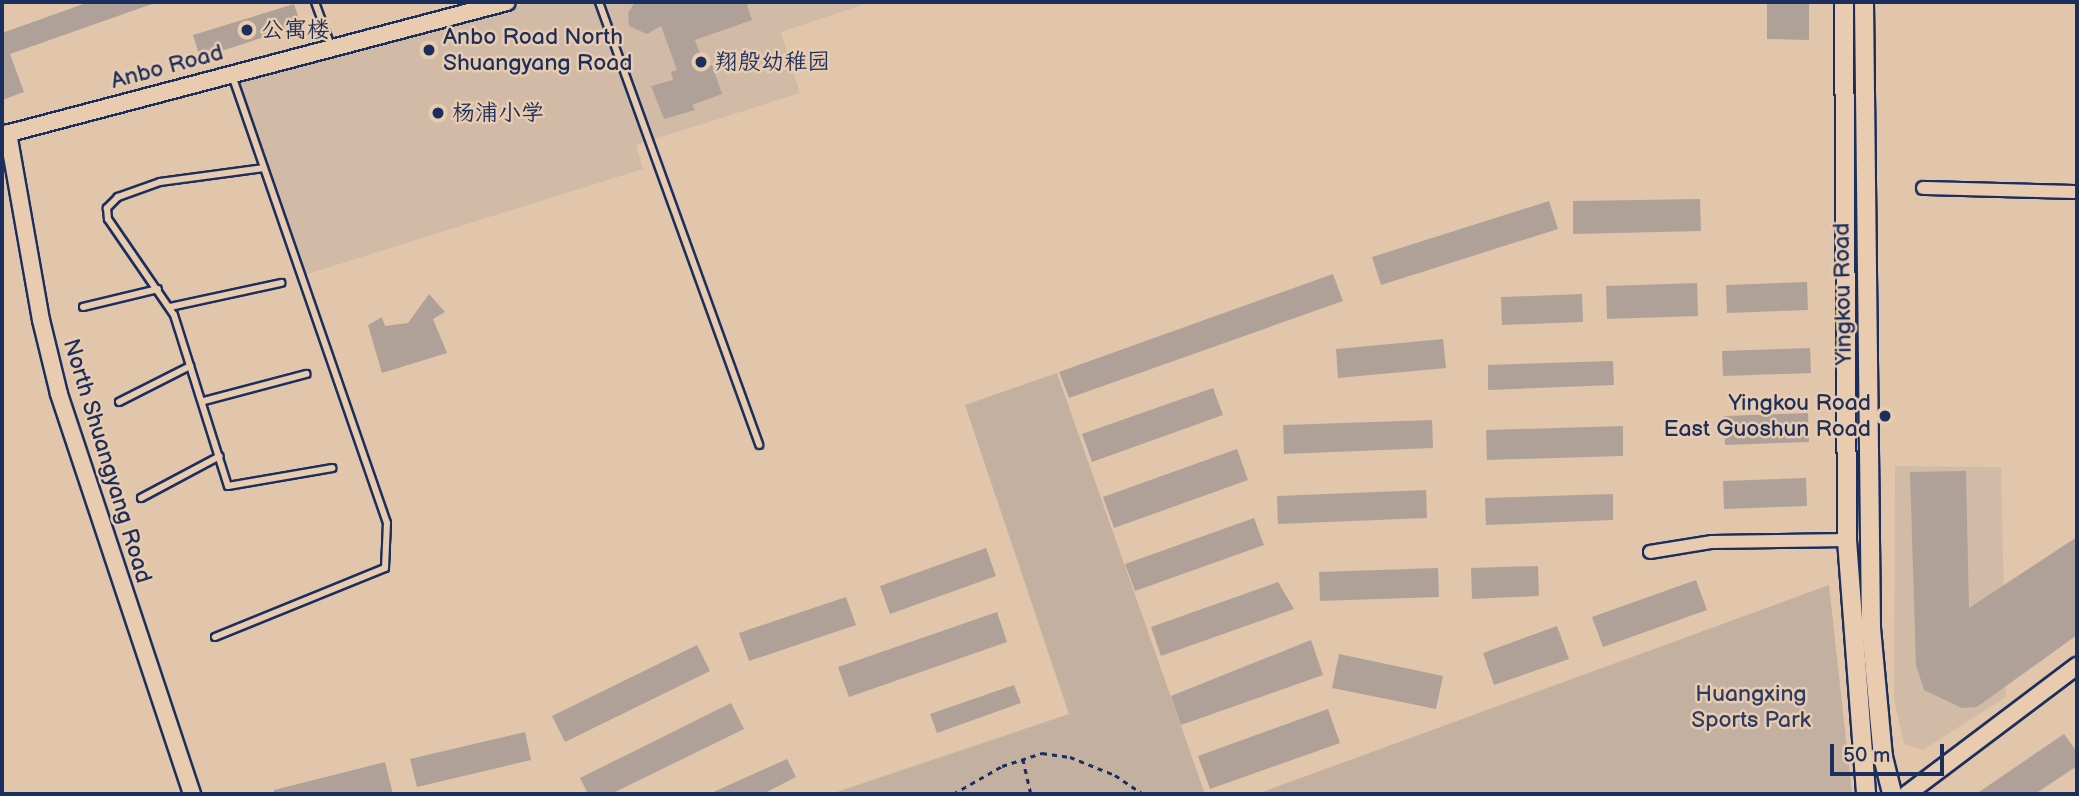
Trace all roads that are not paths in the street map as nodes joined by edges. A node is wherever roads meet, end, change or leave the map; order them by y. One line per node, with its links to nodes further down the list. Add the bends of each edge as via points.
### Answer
1 (315, 2): 6 (lane)
2 (508, 2): 6 (street, Anbo Road)
3 (598, 2): 20 (lane)
4 (1844, 2): 24 (main road, Yingkou Road)
5 (1864, 2): 30 (main road, Yingkou Road, via 1871,628 1883,757)
6 (331, 47): 7 (street, Anbo Road)
7 (231, 74): 8 (street, Anbo Road); 9 (lane)
8 (5, 134): 28 (street, North Shuangyang Road, via 59,394)
9 (264, 168): 13 (lane, via 160,182 118,197 107,208 121,242); 26 (lane, via 387,523 385,568)
10 (1923, 188): 11 (street)
11 (2077, 191)
12 (281, 283): 15 (lane)
13 (158, 289): 14 (lane); 15 (lane)
14 (83, 307)
15 (170, 307): 16 (lane)
16 (190, 366): 18 (lane); 19 (lane)
17 (306, 374): 18 (lane)
18 (204, 401): 21 (lane)
19 (119, 402)
20 (758, 445)
21 (220, 456): 22 (lane, via 229,486); 23 (lane)
22 (332, 468)
23 (141, 498)
24 (1847, 540): 25 (street, via 1712,542); 29 (main road, Yingkou Road)
25 (1650, 552)
26 (215, 637)
27 (2077, 666): 31 (street)
28 (192, 794)
29 (1866, 794)
30 (1892, 794)
31 (1908, 794)

